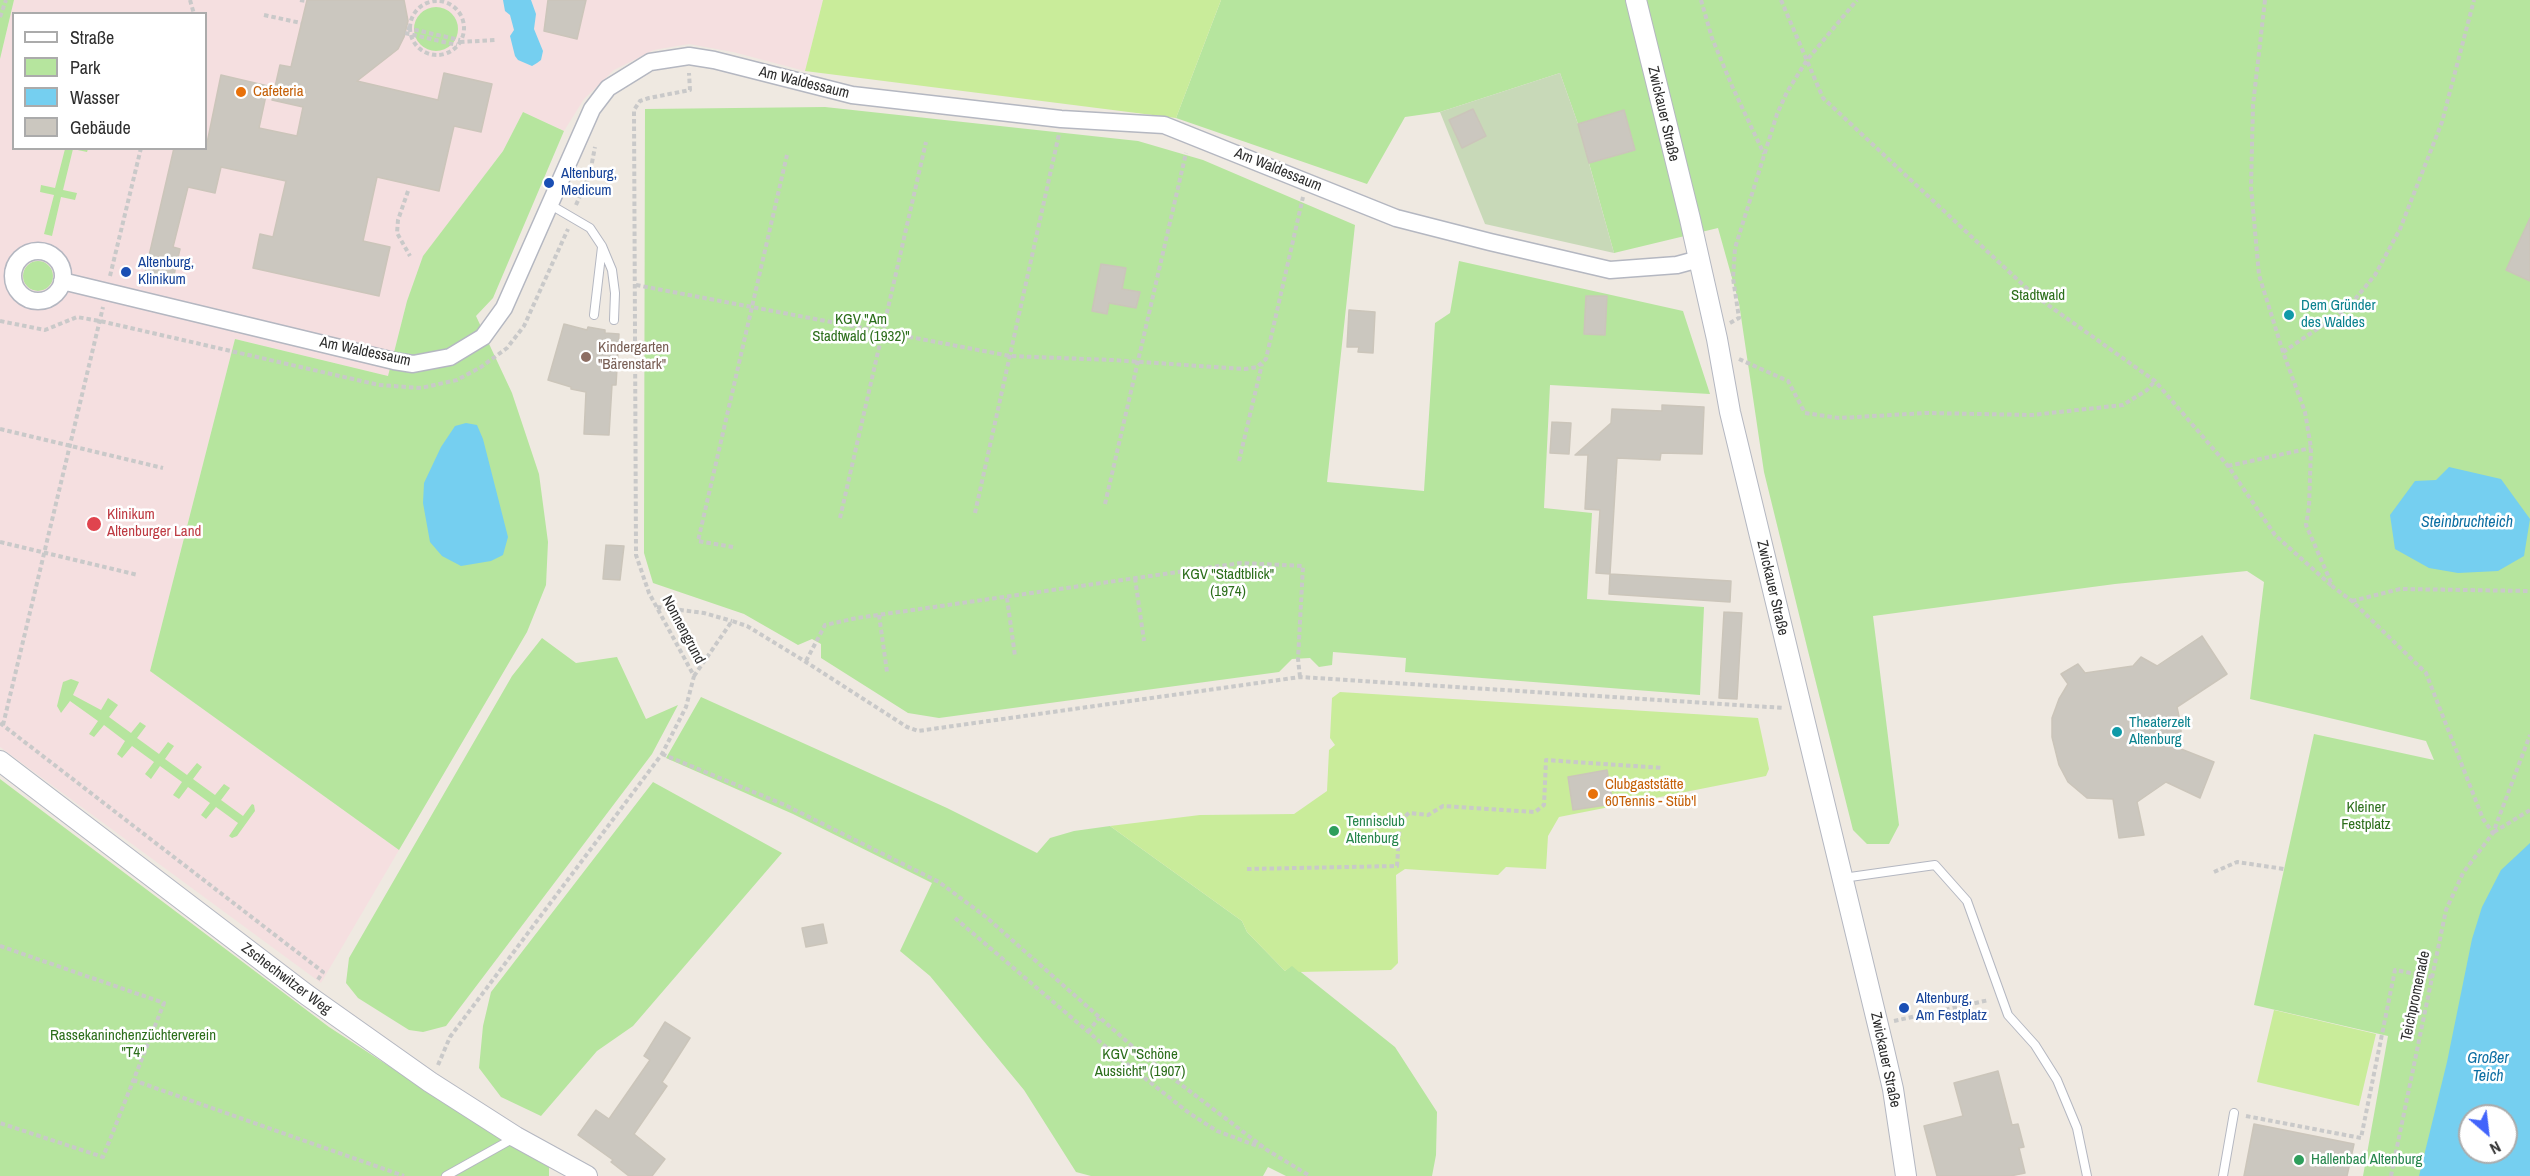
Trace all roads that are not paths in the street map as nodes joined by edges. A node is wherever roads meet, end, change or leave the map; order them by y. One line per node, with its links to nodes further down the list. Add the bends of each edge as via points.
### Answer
1 (1636, 0): 4 (street, Zwickauer Straße)
2 (549, 204): 3 (lane, via 590,228); 4 (street, Am Waldessaum, via 592,109 608,88 650,62 692,56 852,95 1061,119 1164,125 1396,218 1610,270 1677,265); 6 (street, Am Waldessaum, via 495,323 467,347 430,362 394,361)
3 (603, 246): 7 (lane); 8 (lane, via 612,270)
4 (1699, 259): 10 (street, Zwickauer Straße, via 1730,412)
5 (7, 274): 6 (street, via 18,292 35,301 54,296); 6 (street, via 22,256 41,251 58,260)
6 (62, 281)
7 (594, 315)
8 (614, 320)
9 (0, 760): 12 (street, Zschechwitzer Weg, via 307,995)
10 (1842, 878): 15 (street, Zwickauer Straße, via 1893,1089); 16 (lane, via 1935,865 1967,901 2008,1015 2057,1080 2078,1128)
11 (2234, 1113): 17 (lane)
12 (516, 1137): 13 (lane); 14 (street, Zschechwitzer Weg)
13 (447, 1176)
14 (587, 1176)
15 (1906, 1176)
16 (2087, 1176)
17 (2223, 1176)

